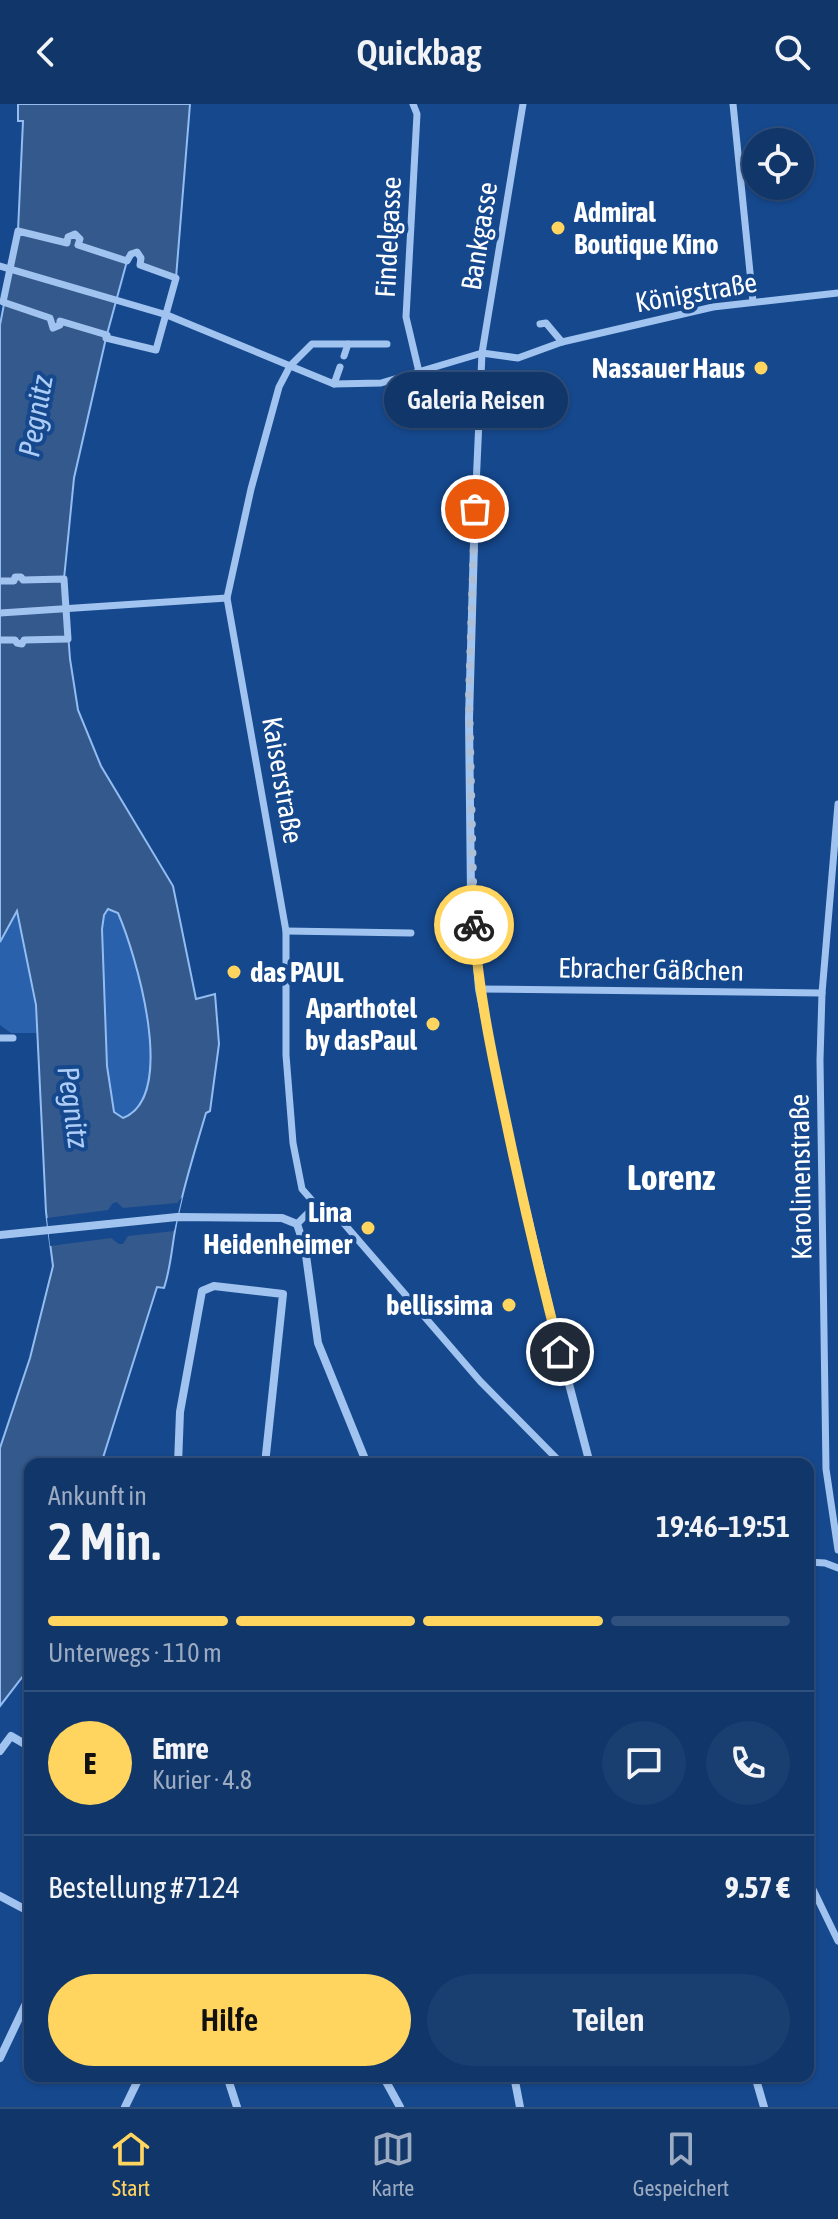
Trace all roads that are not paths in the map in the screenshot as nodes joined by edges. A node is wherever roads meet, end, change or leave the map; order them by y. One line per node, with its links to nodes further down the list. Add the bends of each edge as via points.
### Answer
1 (413, 104): 17 (street, Findelgasse, via 417,114 406,317)
2 (523, 104): 13 (street, Bankgasse)
3 (733, 104): 7 (street)
4 (0, 266): 5 (street, Königstraße)
5 (10, 268): 8 (street, Königstraße); 8 (street, via 3,302 50,318 53,328 60,321 156,350); 8 (street, via 18,231 67,243 75,234 78,245 127,261 137,252 140,265 176,278)
6 (838, 293): 7 (street, Königstraße)
7 (753, 302): 10 (street, Königstraße)
8 (167, 315): 15 (street, Königstraße)
9 (540, 324): 10 (street, via 546,323)
10 (562, 342): 13 (street, Königstraße, via 518,358)
11 (348, 344): 12 (street); 14 (street); 15 (street, via 312,344)
12 (387, 344)
13 (482, 353): 17 (street, Königstraße); 19 (street, Bankgasse)
14 (344, 356)
15 (290, 366): 18 (street, Königstraße); 21 (street, Kaiserstraße, via 279,387 251,489)
16 (340, 367): 18 (street)
17 (419, 372): 18 (street, Königstraße, via 381,383)
18 (334, 384)
19 (475, 509): 28 (street, via 469,718 471,894)
20 (0, 581): 22 (street, via 64,579)
21 (227, 598): 22 (street); 26 (street, Kaiserstraße)
22 (66, 610): 23 (street); 24 (street, via 68,639 22,644)
23 (0, 613)
24 (0, 640)
25 (838, 804): 29 (street, Karolinenstraße)
26 (286, 931): 27 (street); 32 (street, Kaiserstraße, via 286,1055 293,1143 302,1189)
27 (411, 933)
28 (479, 989): 29 (street, Ebracher Gäßchen); 39 (street, via 525,1209)
29 (822, 993): 40 (street, Karolinenstraße, via 826,1469)
30 (0, 1038): 31 (street)
31 (13, 1038)
32 (316, 1205): 33 (street); 38 (street, Kaiserstraße, via 340,1219 469,1369)
33 (297, 1224): 34 (street, via 282,1218 177,1217); 37 (street, via 318,1343)
34 (0, 1235)
35 (178, 1458): 36 (street, via 180,1412 202,1291 214,1286 283,1294)
36 (266, 1458)
37 (365, 1458)
38 (556, 1458)
39 (588, 1458)
40 (838, 1550)
41 (814, 1562): 42 (street)
42 (838, 1568)
43 (24, 1744): 44 (street, via 11,1736)
44 (0, 1751)
45 (814, 1891): 48 (street)
46 (0, 1896): 47 (street)
47 (24, 1909)
48 (838, 1941)
49 (24, 2008): 50 (street)
50 (0, 2058)
51 (137, 2082): 56 (street)
52 (229, 2082): 57 (street)
53 (386, 2082): 58 (street)
54 (515, 2082): 59 (street)
55 (757, 2082): 60 (street)
56 (125, 2107)
57 (237, 2107)
58 (400, 2107)
59 (520, 2107)
60 (764, 2107)

